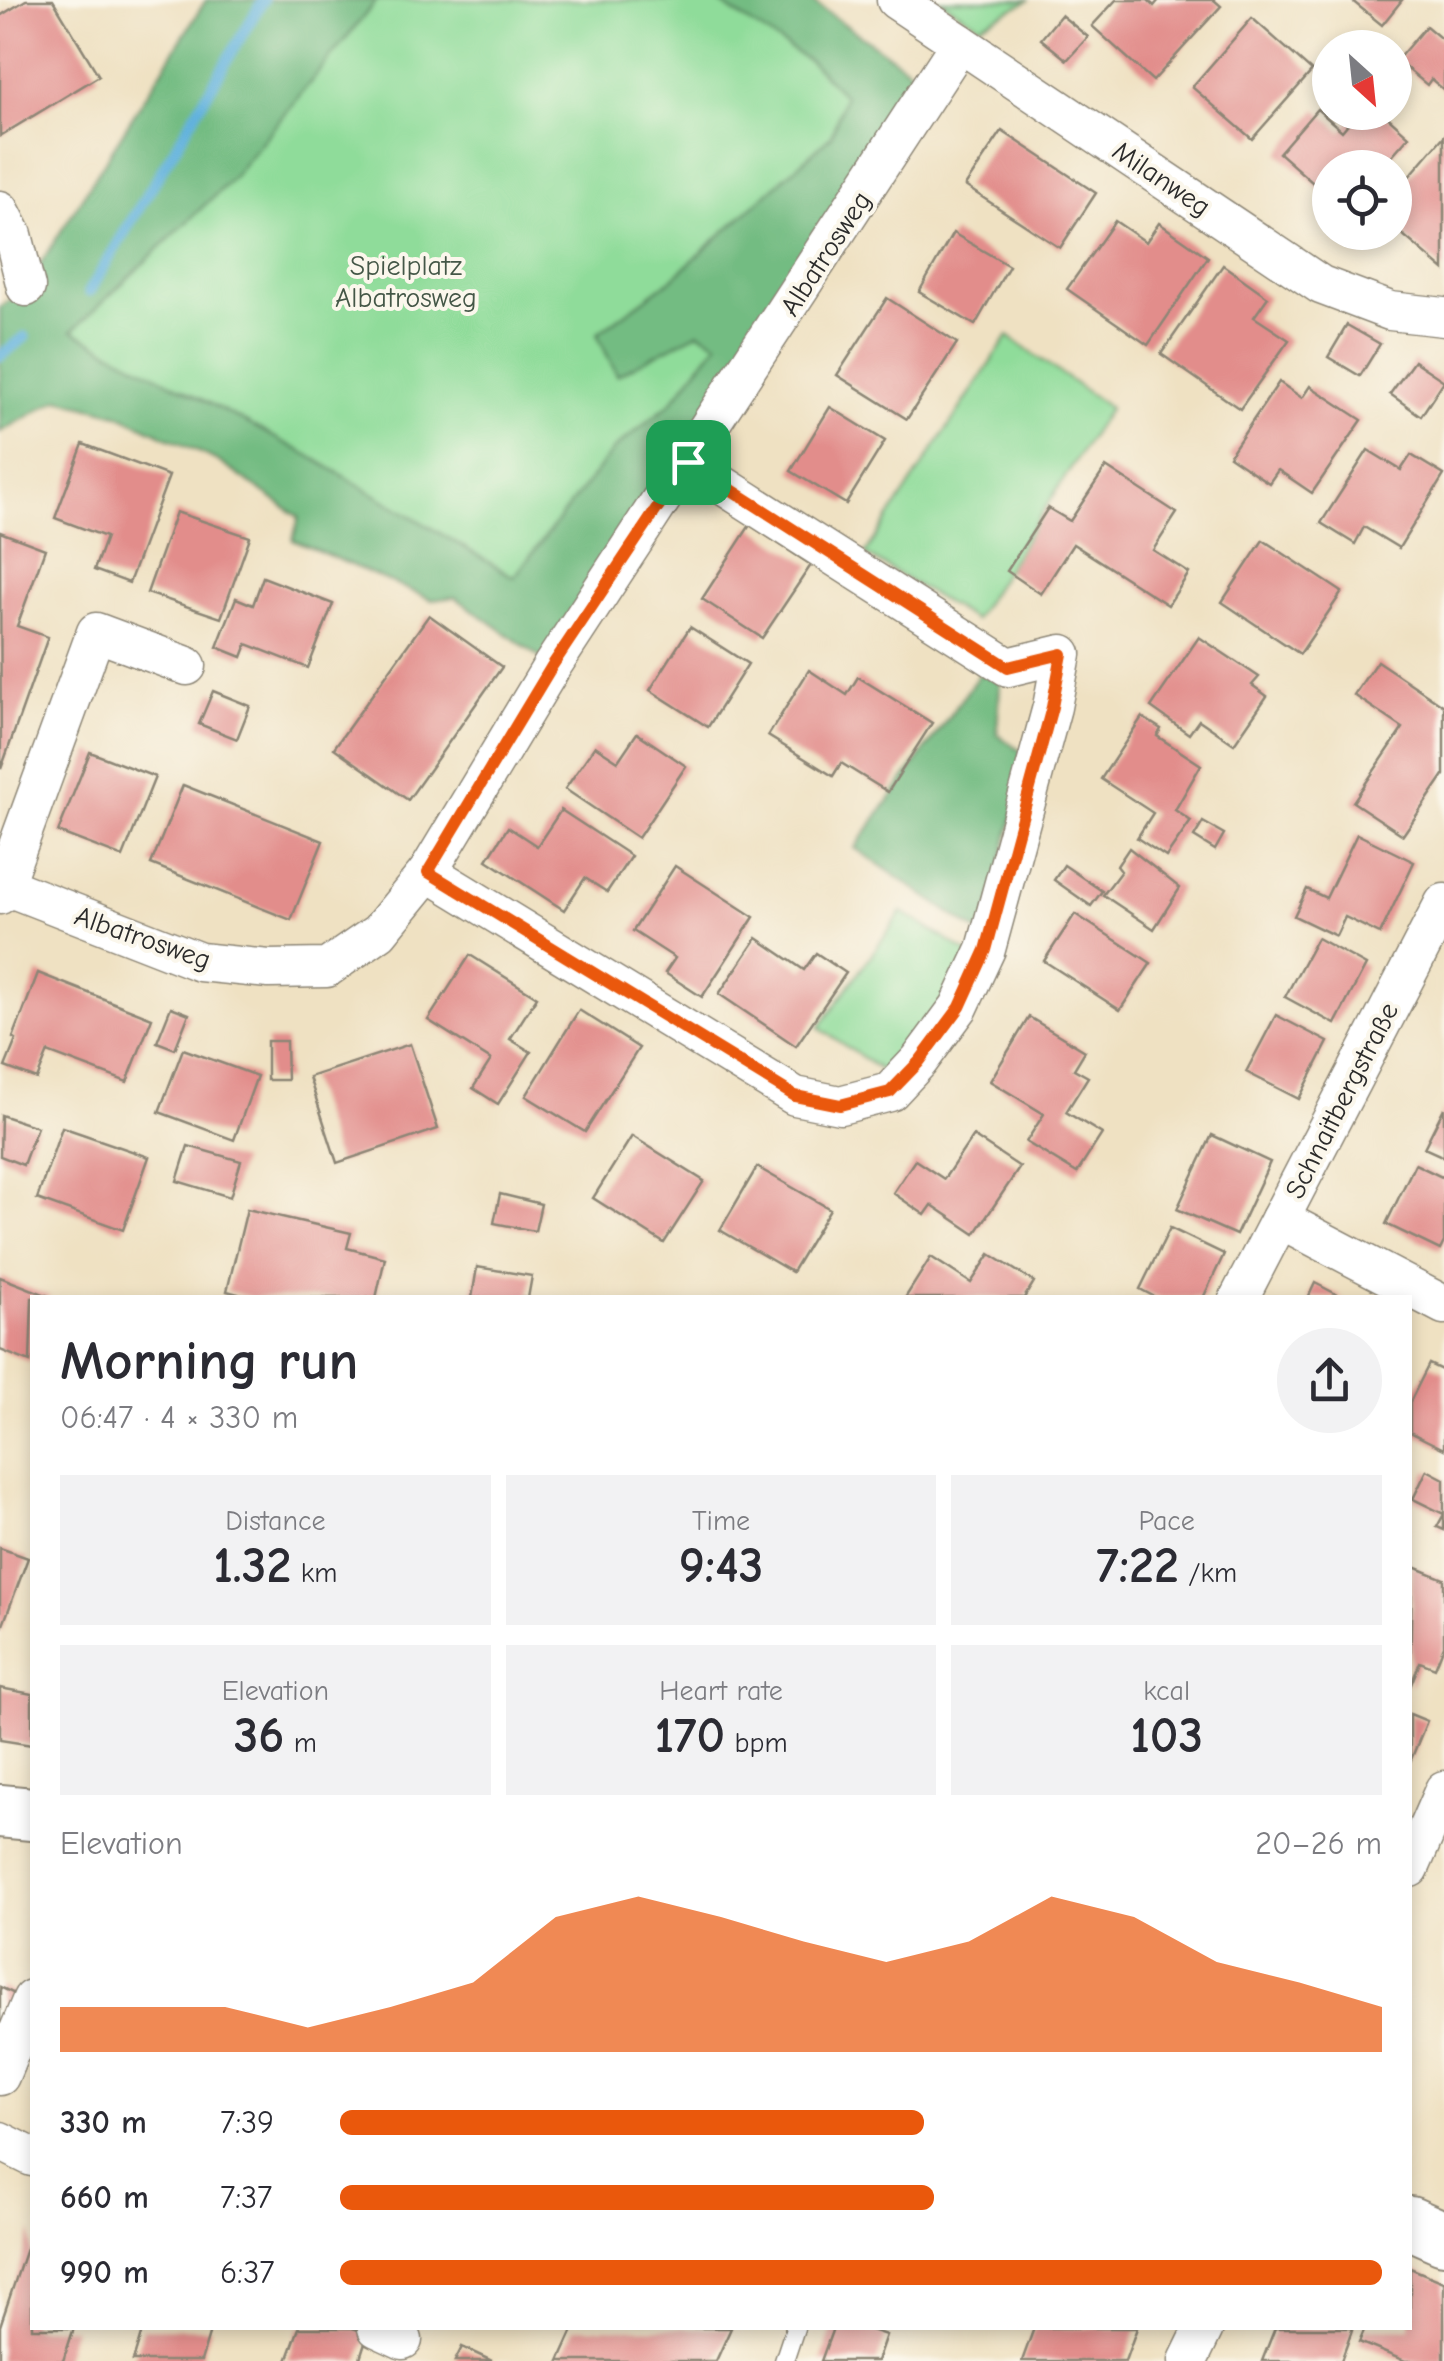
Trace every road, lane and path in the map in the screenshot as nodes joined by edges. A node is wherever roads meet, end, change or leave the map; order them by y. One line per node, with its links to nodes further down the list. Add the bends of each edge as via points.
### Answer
1 (896, 0): 2 (street, Milanweg)
2 (960, 43): 5 (street, Milanweg, via 1321,286 1390,311); 6 (street, Albatrosweg)
3 (0, 210): 4 (street, via 14,235)
4 (26, 287)
5 (1444, 316)
6 (688, 462): 8 (street, Albatrosweg, via 552,666); 8 (street, via 1008,667 1062,654 986,950 960,1007 890,1092 840,1105 795,1096)
7 (186, 666): 9 (street, Albatrosweg, via 96,632)
8 (428, 872): 9 (street, Albatrosweg, via 379,932 327,968 200,962)
9 (1, 888)
10 (1444, 903): 11 (street, Schnaitbergstraße)
11 (1280, 1219): 12 (street, Schnaitbergstraße); 13 (street)
12 (1241, 1295)
13 (1444, 1305)
14 (1444, 1790): 17 (street)
15 (0, 1811): 16 (main road)
16 (30, 1814)
17 (1412, 1863)
18 (30, 2004): 19 (street)
19 (0, 2076)
20 (0, 2141): 21 (street)
21 (30, 2156)
22 (1412, 2224): 23 (main road)
23 (1444, 2238)
24 (794, 2330): 26 (lane)
25 (1203, 2330): 27 (street)
26 (784, 2361)
27 (1188, 2361)

